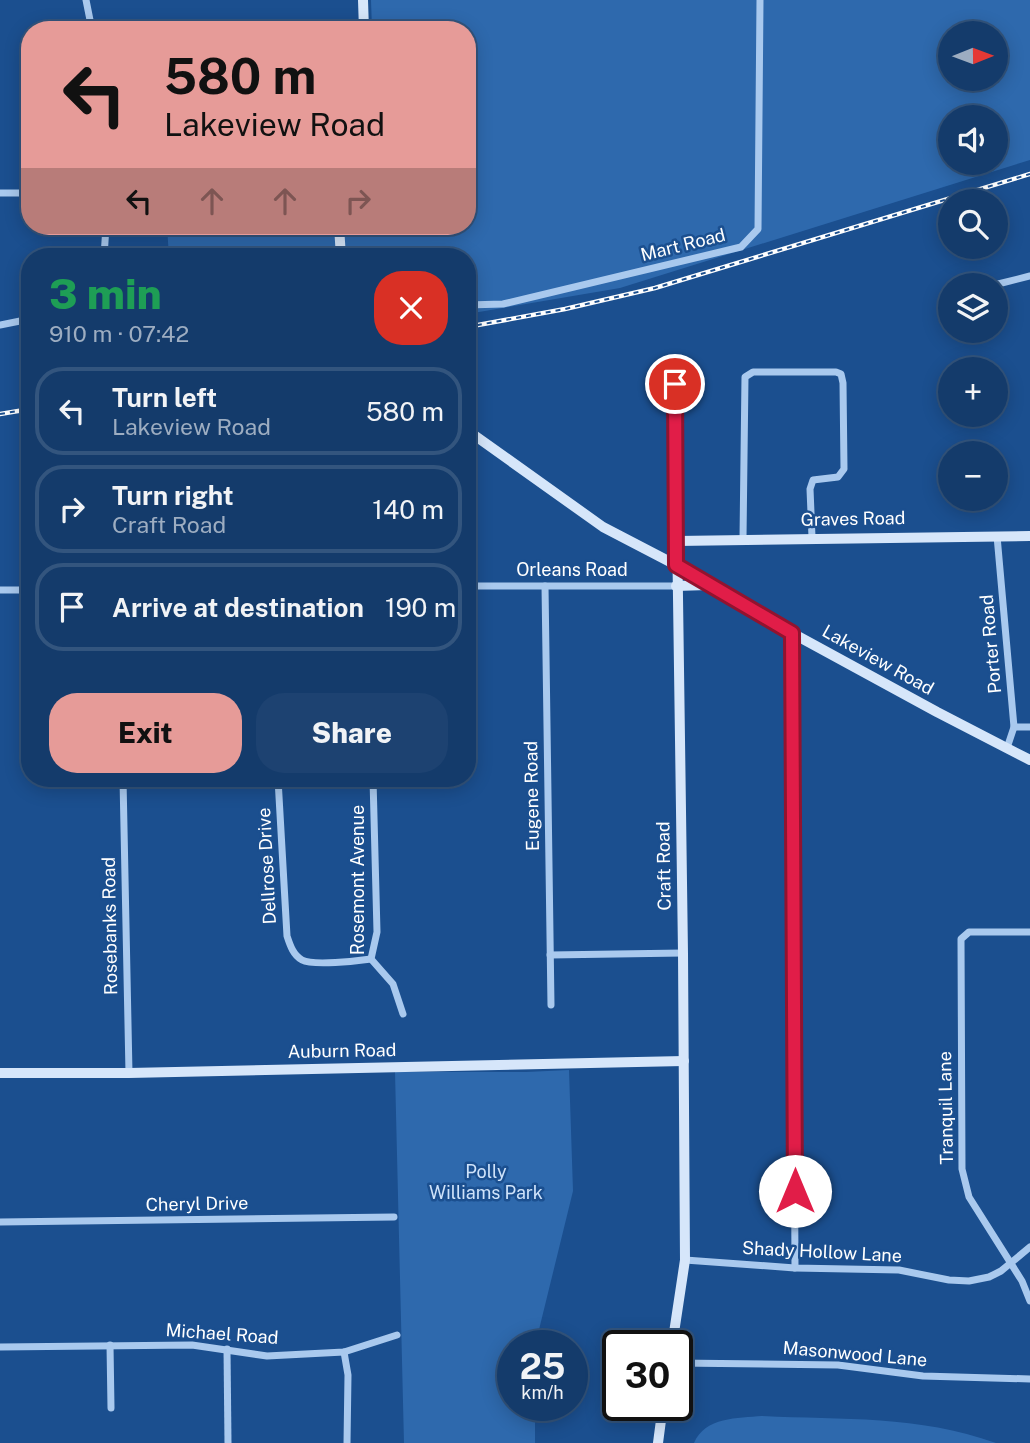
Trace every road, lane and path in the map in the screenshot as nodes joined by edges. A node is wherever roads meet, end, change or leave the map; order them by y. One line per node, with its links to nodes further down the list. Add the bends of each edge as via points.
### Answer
1 (86, 0): 4 (street)
2 (363, 0): 5 (street)
3 (760, 0): 10 (street, Mart Road, via 758,229 741,247 503,304)
4 (90, 21)
5 (364, 21)
6 (0, 193): 7 (street)
7 (21, 193)
8 (1030, 276): 9 (street)
9 (1008, 282)
10 (476, 305)
11 (21, 321): 12 (street)
12 (0, 325)
13 (675, 384): 19 (street, Craft Road)
14 (476, 436): 20 (street, Lakeview Road, via 603,527)
15 (997, 536): 16 (street, Graves Road); 17 (street, Graves Road); 28 (street, Porter Road)
16 (1030, 536)
17 (812, 537): 18 (street, Graves Road); 18 (street, via 813,480 838,477 844,470 843,383 836,372 753,372 745,377)
18 (743, 538): 19 (street, Graves Road)
19 (677, 541): 20 (street, Craft Road)
20 (676, 565): 23 (street, Craft Road); 24 (street, Lakeview Road)
21 (476, 586): 22 (street, Orleans Road)
22 (544, 586): 23 (street, Orleans Road); 37 (street, Eugene Road)
23 (677, 586): 24 (street); 36 (street, Craft Road)
24 (711, 586): 27 (street, Lakeview Road)
25 (0, 590): 26 (street)
26 (21, 590)
27 (792, 633): 30 (street, Lakeview Road); 49 (street)
28 (1014, 727): 29 (street); 30 (street, Porter Road)
29 (1030, 727)
30 (1007, 748): 31 (street, Lakeview Road)
31 (1030, 760)
32 (123, 787): 43 (street, Rosebanks Road)
33 (278, 787): 38 (street, Dellrose Drive, via 287,936 293,952 303,961)
34 (373, 787): 38 (street, Rosemont Avenue, via 377,932)
35 (1030, 932): 48 (street, Tranquil Lane, via 969,932 961,939 962,1169 969,1197)
36 (683, 953): 37 (street); 41 (street, Craft Road)
37 (550, 955): 39 (street, Eugene Road)
38 (371, 959): 40 (street, Rosemont Avenue, via 393,984)
39 (551, 1005)
40 (403, 1014)
41 (684, 1061): 43 (street, Auburn Road); 47 (street, Craft Road)
42 (0, 1073): 43 (street, Auburn Road)
43 (129, 1073)
44 (394, 1217): 45 (street, Cheryl Drive)
45 (0, 1222)
46 (1030, 1247): 48 (street, Shady Hollow Lane)
47 (685, 1260): 49 (street, Shady Hollow Lane); 51 (street, Craft Road)
48 (1011, 1263): 49 (street, Shady Hollow Lane, via 989,1277 969,1281 899,1270); 50 (street, Tranquil Lane)
49 (795, 1268)
50 (1030, 1301)
51 (674, 1330)
52 (397, 1335): 56 (street, Michael Road)
53 (110, 1345): 54 (street, Michael Road); 55 (street, Michael Road); 59 (street)
54 (0, 1347)
55 (227, 1349): 56 (street, Michael Road, via 267,1356); 61 (street)
56 (344, 1352): 62 (street)
57 (693, 1363): 58 (street, Masonwood Lane, via 838,1365 923,1376)
58 (1030, 1379)
59 (111, 1408)
60 (661, 1421): 63 (street)
61 (228, 1443)
62 (347, 1443)
63 (658, 1443)

